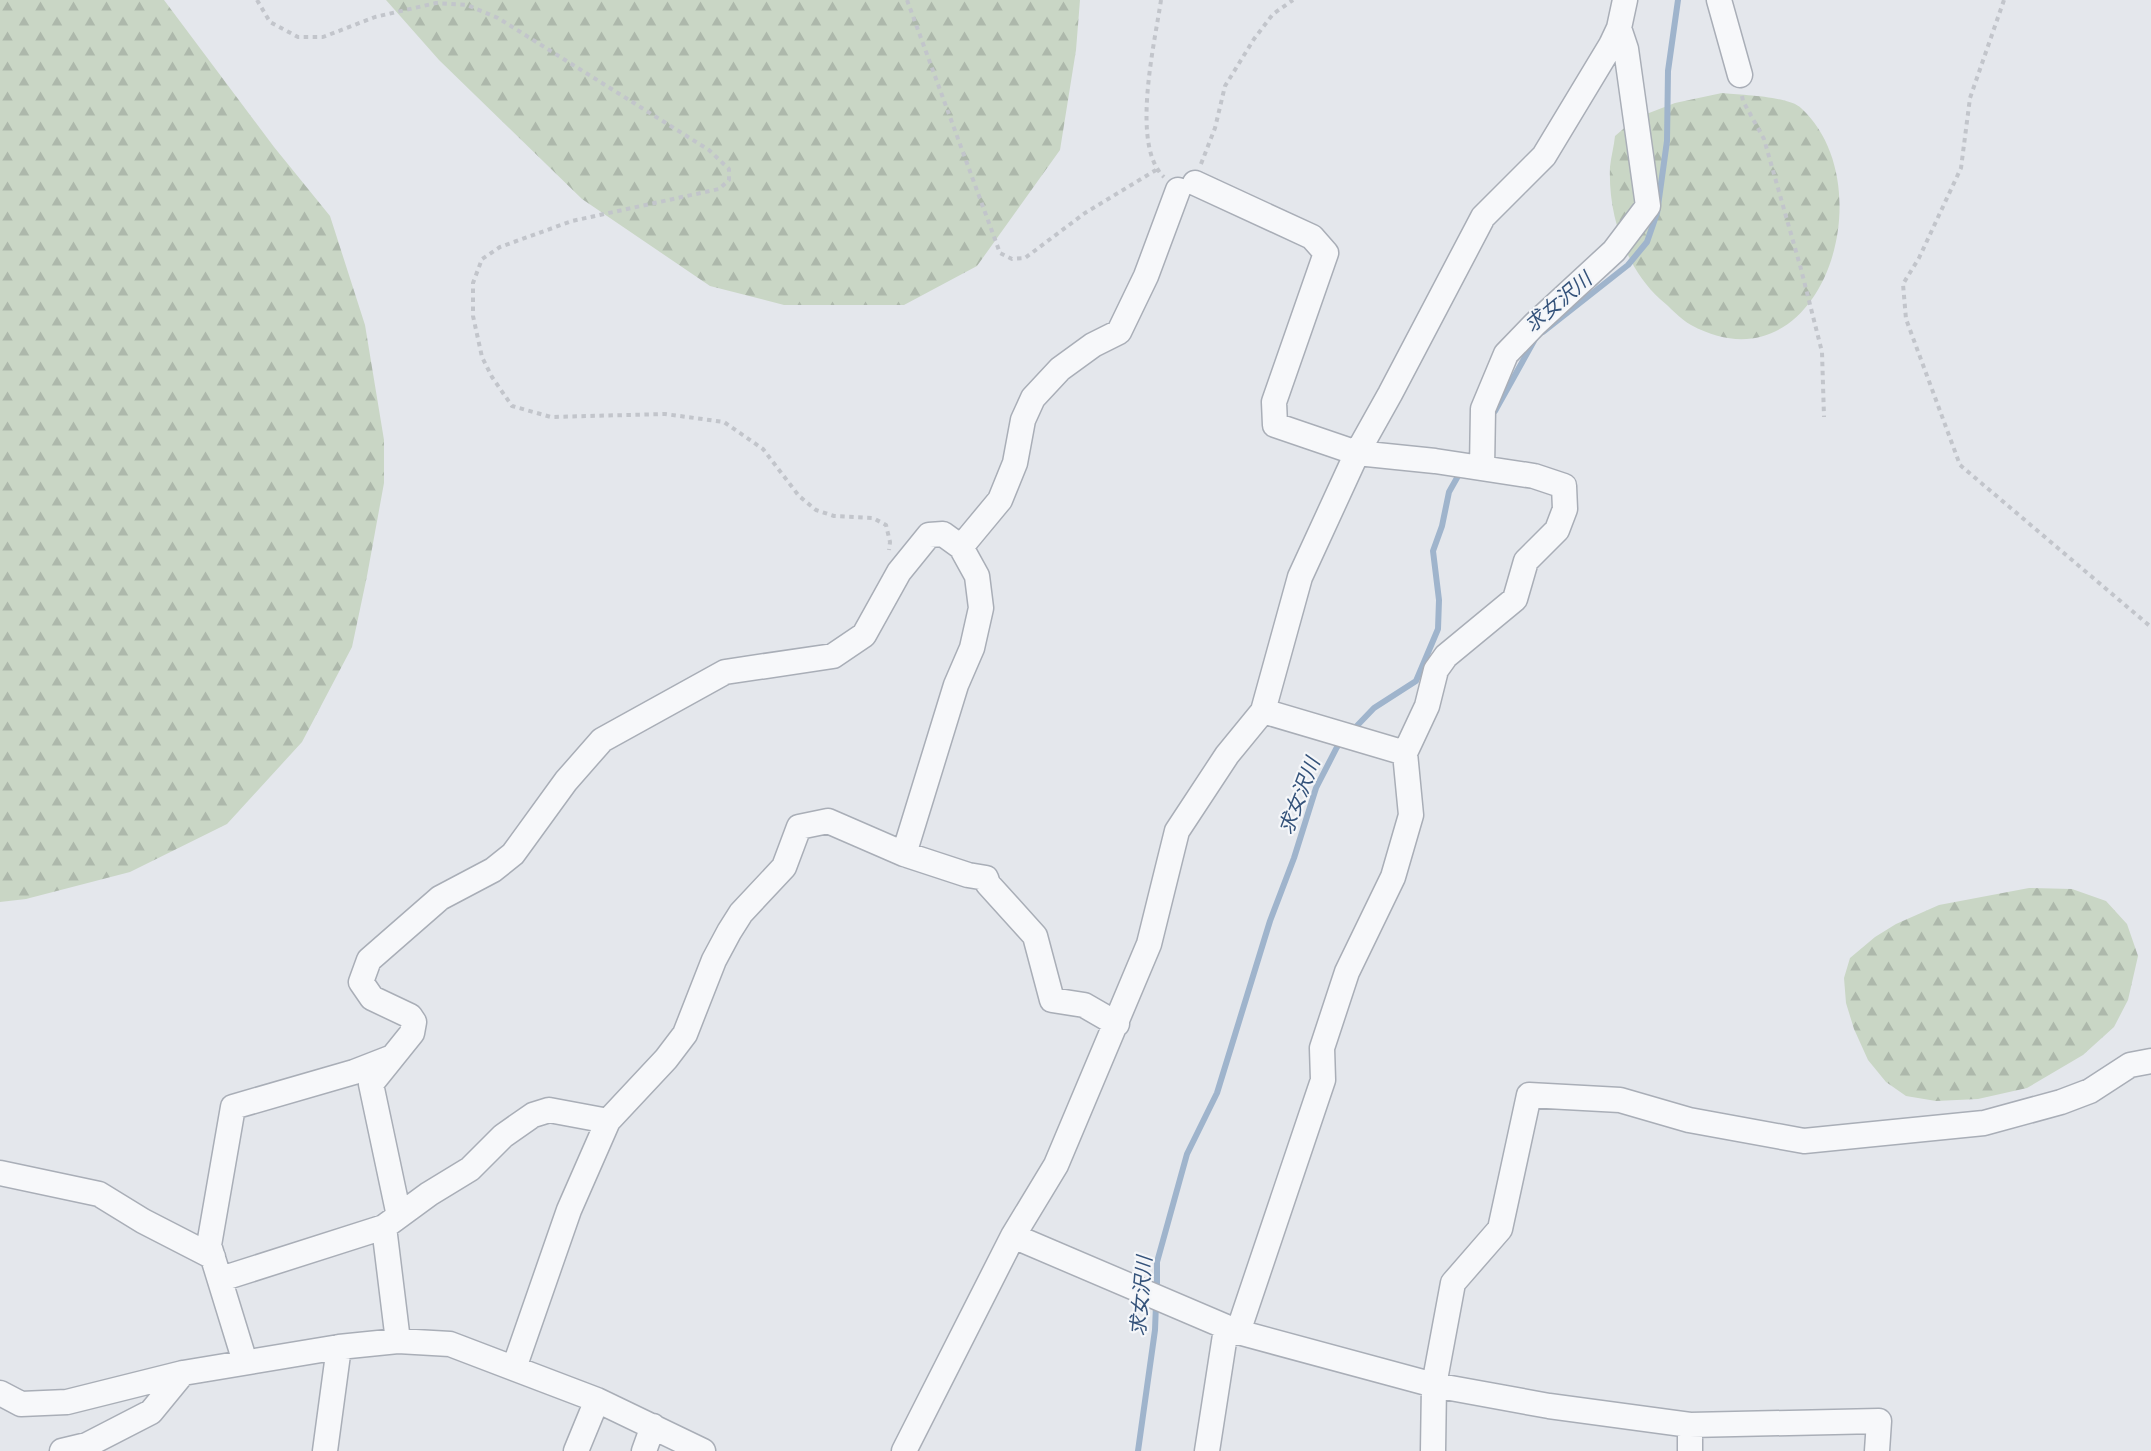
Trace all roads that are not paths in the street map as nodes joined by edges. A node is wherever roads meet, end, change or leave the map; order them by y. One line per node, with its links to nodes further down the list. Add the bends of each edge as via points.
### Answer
1 (1625, 0): 3 (street)
2 (1719, 0): 4 (street)
3 (1619, 28): 5 (street, via 1544,156 1483,217); 6 (street, via 1626,49 1648,206 1614,251 1506,354 1483,409)
4 (1740, 75)
5 (1357, 453): 6 (street); 7 (street, via 1275,425 1274,402 1326,253 1312,237 1186,187 1119,332 1060,369 1033,398 1000,500); 8 (street, via 1300,577)
6 (1482, 468): 9 (street, via 1534,476 1564,486 1565,509 1557,530 1526,561 1515,599 1446,656 1436,670 1427,706)
7 (961, 547): 10 (street, via 977,576 981,608 972,648 956,685); 12 (street, via 943,534 929,535 899,572 864,635 833,656 725,672 602,740 566,781 513,854 493,870 440,898 369,960 361,982 372,998 410,1016 414,1022 412,1034)
8 (1263, 711): 9 (street); 11 (street, via 1227,755 1177,831 1149,944)
9 (1406, 753): 19 (street, via 1411,815 1393,877 1347,972 1322,1048 1323,1080)
10 (904, 854): 11 (street, via 986,878 1035,936 1052,1000 1084,1005); 14 (street, via 828,821 799,827 784,867 741,913 729,932 685,1034)
11 (1116, 1024): 17 (street, via 1056,1165)
12 (390, 1058): 16 (street, via 371,1084); 18 (street, via 233,1107 209,1245)
13 (2151, 1061): 25 (street, via 2130,1065 2090,1091 2061,1102 1984,1123 1804,1141 1689,1120 1620,1100 1529,1095 1500,1228 1453,1283)
14 (608, 1121): 16 (street, via 549,1110 533,1115 503,1136 470,1169); 23 (street, via 569,1210)
15 (0, 1173): 18 (street, via 99,1194)
16 (391, 1222): 18 (street); 20 (street)
17 (1013, 1236): 19 (street); 35 (street)
18 (217, 1268): 22 (street)
19 (1238, 1332): 25 (street); 36 (street, via 1225,1335)
20 (398, 1341): 21 (street); 23 (street, via 450,1344)
21 (339, 1347): 22 (street); 31 (street)
22 (245, 1362): 24 (street)
23 (514, 1368): 27 (street)
24 (183, 1373): 26 (street, via 67,1402 21,1404); 30 (street, via 150,1412 87,1445)
25 (1434, 1385): 28 (street); 37 (street)
26 (0, 1394)
27 (597, 1400): 29 (street); 32 (street)
28 (1690, 1425): 38 (street); 39 (street, via 1879,1421)
29 (653, 1426): 33 (street); 34 (street)
30 (62, 1451)
31 (325, 1451)
32 (576, 1451)
33 (644, 1451)
34 (703, 1451)
35 (904, 1451)
36 (1207, 1451)
37 (1433, 1451)
38 (1690, 1451)
39 (1877, 1451)

